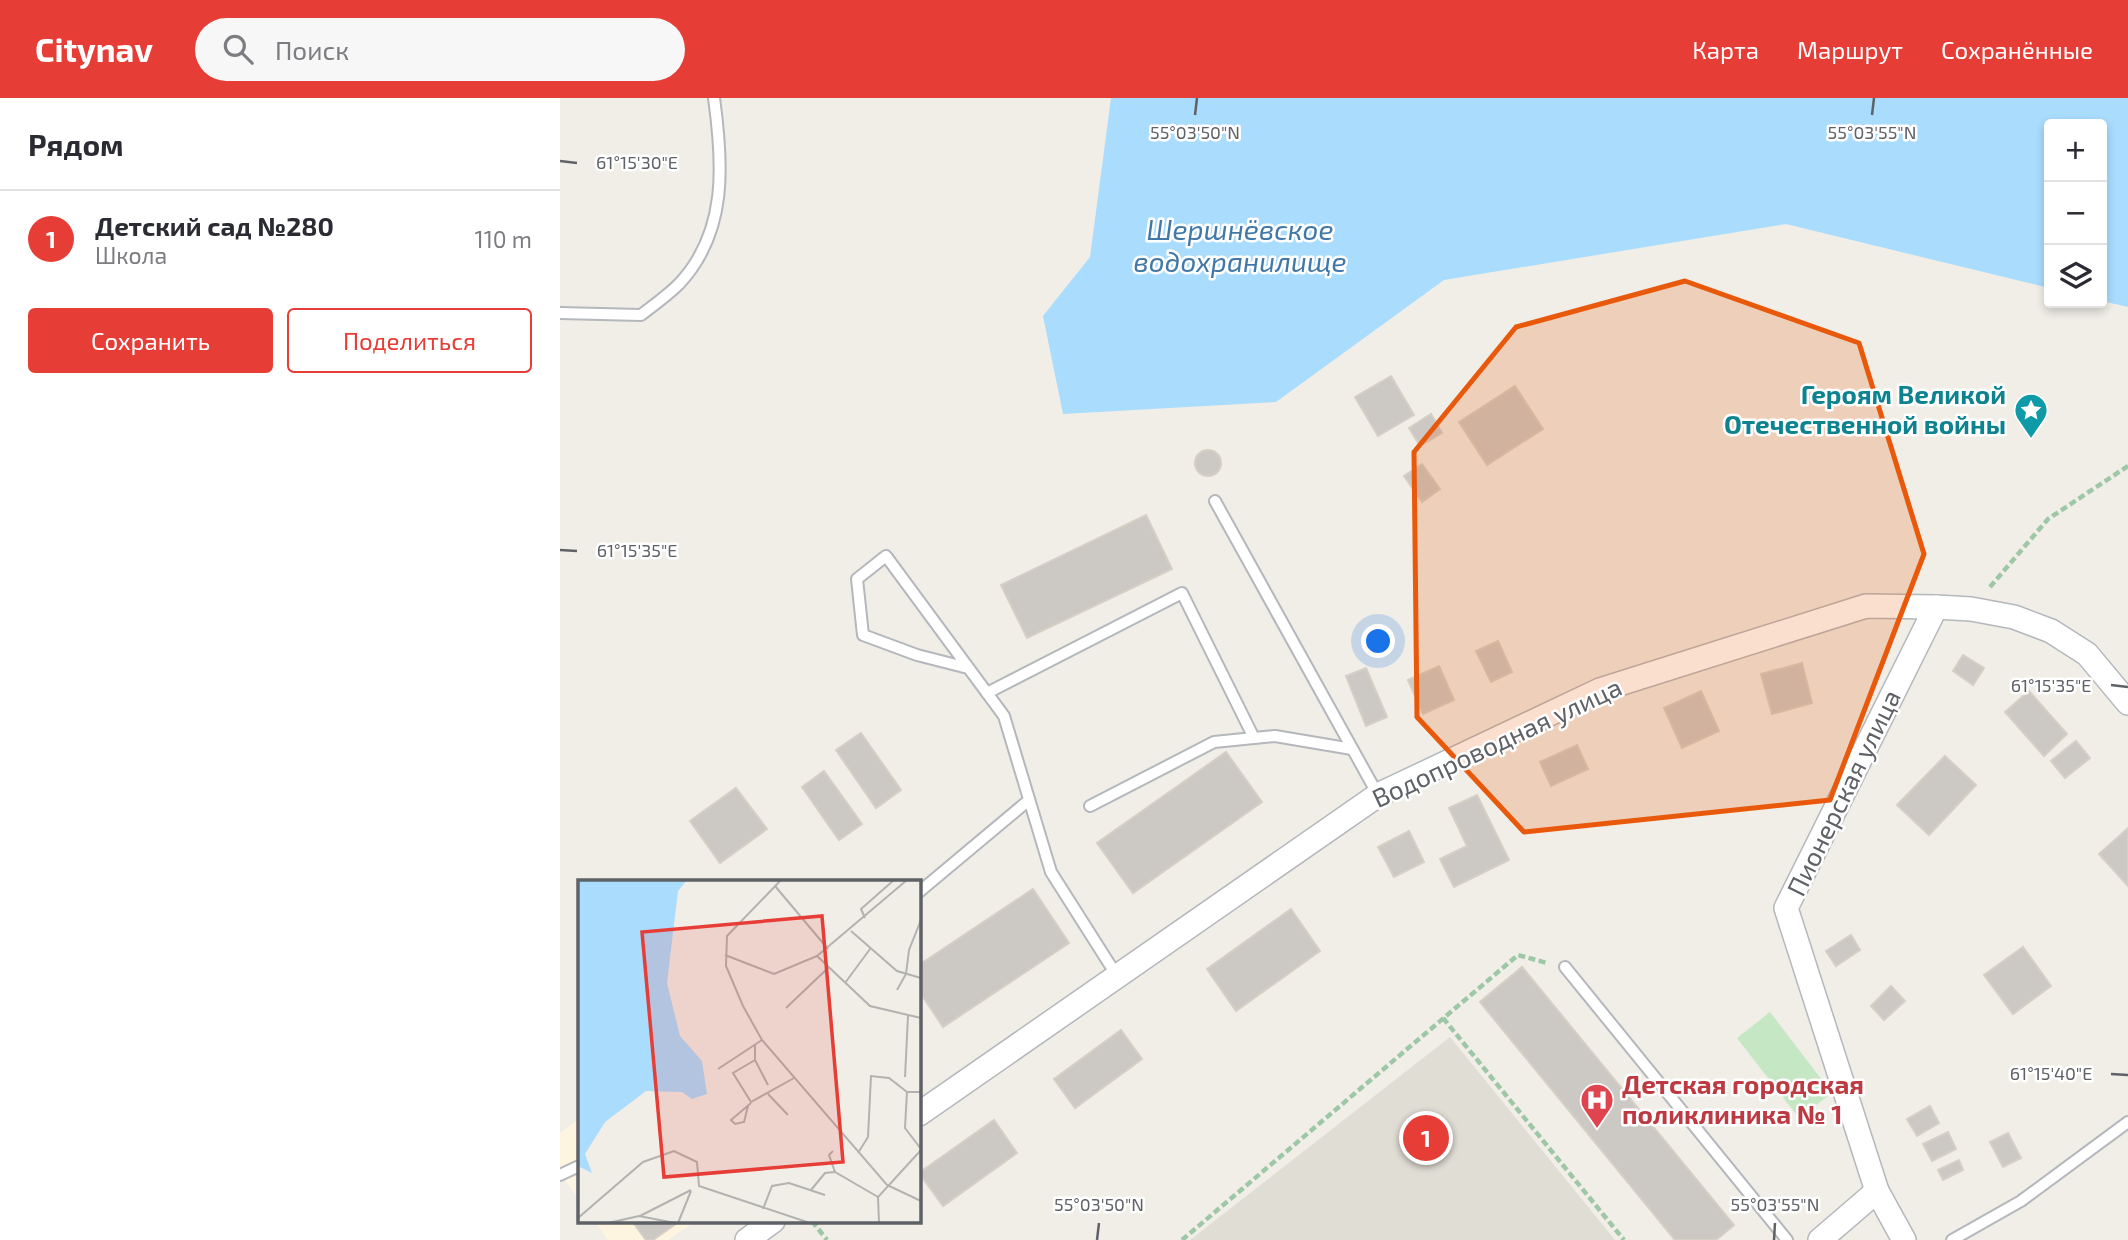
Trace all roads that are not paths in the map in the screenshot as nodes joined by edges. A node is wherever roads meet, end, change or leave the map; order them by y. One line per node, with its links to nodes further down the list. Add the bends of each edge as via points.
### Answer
1 (714, 98): 2 (lane, via 722,176 712,233 680,283 641,315)
2 (560, 313)
3 (1215, 501): 9 (lane)
4 (1936, 607): 7 (street, Водопроводная улица, via 2014,617 2051,631 2087,654); 10 (street, Водопроводная улица, via 1866,606 1600,690); 20 (street, Пионерская улица, via 1786,908)
5 (968, 668): 5 (lane, via 863,635 857,579 886,556); 6 (lane)
6 (987, 693): 8 (lane, via 1182,593); 11 (lane, via 1004,716)
7 (2128, 703)
8 (1254, 738): 9 (lane, via 1275,736); 12 (lane, via 1214,742)
9 (1352, 749): 10 (lane)
10 (1378, 795): 15 (street, Водопроводная улица)
11 (1029, 800): 13 (lane); 15 (lane, via 1051,872)
12 (1090, 806)
13 (920, 891)
14 (1565, 967): 23 (lane)
15 (1117, 976): 16 (street, Водопроводная улица)
16 (920, 1113)
17 (2128, 1122): 26 (lane, via 2021,1202)
18 (578, 1166): 19 (lane)
19 (560, 1175)
20 (1877, 1191): 24 (street); 25 (street, Пионерская улица)
21 (772, 1222): 22 (street)
22 (747, 1240)
23 (1787, 1240)
24 (1820, 1240)
25 (1904, 1240)
26 (1952, 1240)

